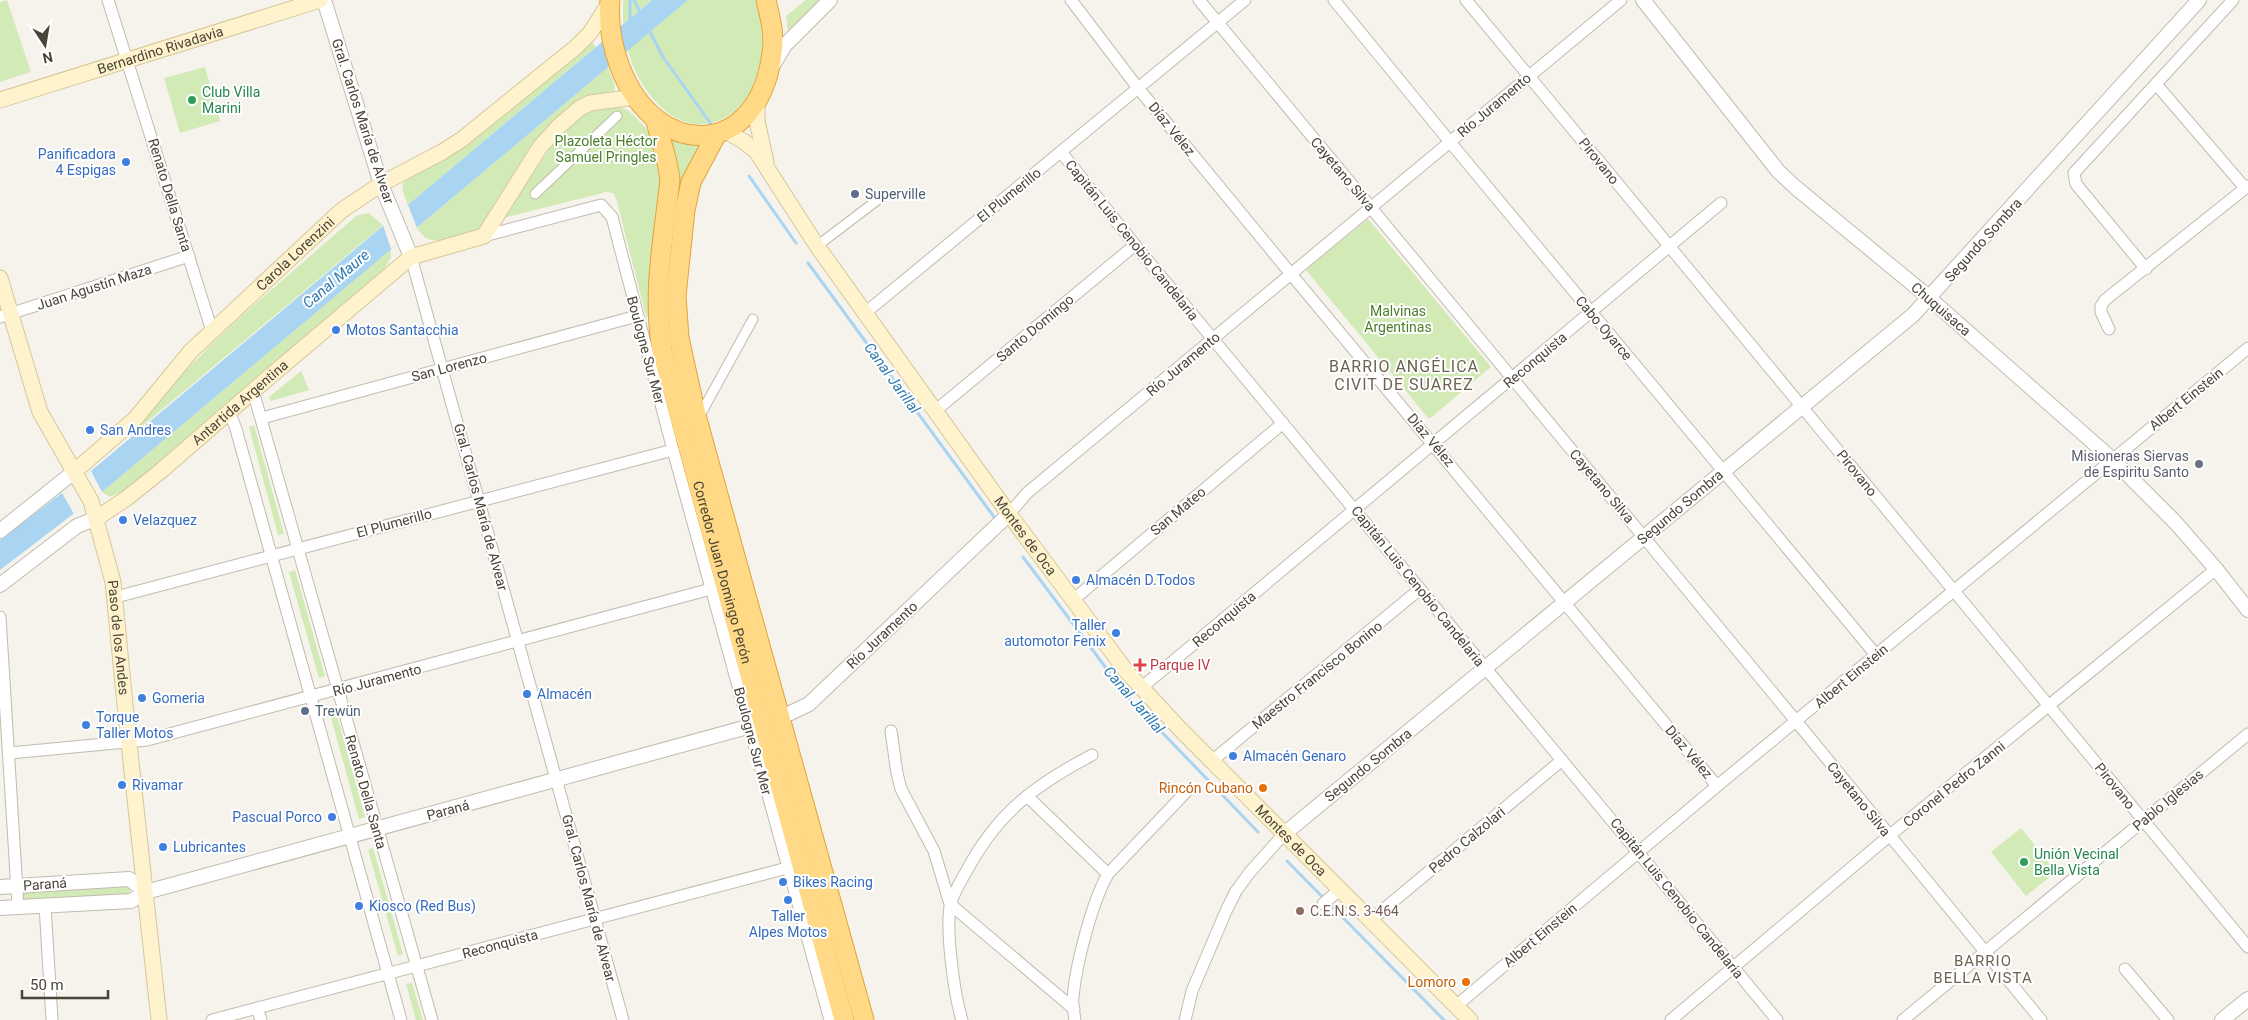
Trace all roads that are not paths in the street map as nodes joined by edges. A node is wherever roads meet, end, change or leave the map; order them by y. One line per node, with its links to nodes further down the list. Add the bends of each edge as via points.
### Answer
1 (108, 0): 16 (street, Renato Della Santa)
2 (322, 0): 16 (main road, Bernardino Rivadavia); 30 (street, Gral. Carlos María de Alvear)
3 (766, 0): 17 (highway, via 773,37)
4 (830, 0): 17 (street, via 785,45)
5 (1071, 0): 20 (street, Díaz Vélez)
6 (1199, 0): 15 (street, Cayetano Silva)
7 (1245, 0): 15 (street, El Plumerillo)
8 (1334, 0): 27 (street, Cabo Oyarce)
9 (1466, 0): 18 (street, Pirovano)
10 (1621, 0): 18 (street, Río Juramento)
11 (1643, 0): 46 (street, Chuquisaca, via 1778,171)
12 (2199, 0): 46 (street, Segundo Sombra)
13 (2233, 0): 19 (street)
14 (610, 1): 21 (highway, via 617,59); 30 (main road, Carola Lorenzini, via 590,33 576,48 460,140)
15 (1218, 23): 20 (street, El Plumerillo); 36 (street, Cayetano Silva)
16 (128, 60): 22 (main road, Bernardino Rivadavia); 41 (street, Renato Della Santa)
17 (768, 75): 23 (highway)
18 (1529, 76): 27 (street, Río Juramento); 40 (street, Pirovano)
19 (2156, 84): 31 (street); 43 (street, via 2073,177)
20 (1138, 88): 28 (street, El Plumerillo); 44 (street, Díaz Vélez)
21 (635, 97): 25 (highway); 37 (main road, via 590,103 558,127 540,147)
22 (0, 100)
23 (757, 102): 26 (highway, via 747,116); 29 (main road, Montes de Oca)
24 (617, 116): 32 (street)
25 (655, 118): 26 (highway, via 682,133 701,136); 96 (highway, Corredor Juan Domingo Perón, via 670,179 657,289 661,341)
26 (721, 133): 29 (main road, Montes de Oca, via 751,146); 63 (highway, Corredor Juan Domingo Perón, via 691,182 676,296 679,338)
27 (1450, 142): 36 (street, Río Juramento); 47 (street, Cabo Oyarce)
28 (1061, 152): 38 (street, Capitán Luis Cenobio Candelaria); 48 (street, El Plumerillo)
29 (768, 168): 39 (main road, Montes de Oca)
30 (381, 184): 42 (street, Gral. Carlos María de Alvear); 53 (main road, Carola Lorenzini, via 341,211)
31 (2247, 187): 43 (street)
32 (535, 194)
33 (884, 196): 39 (street)
34 (1721, 203): 40 (street, Reconquista)
35 (601, 205): 37 (street, Antartida Argentina); 50 (street, Boulogne Sur Mer, via 612,217)
36 (1370, 207): 44 (street, Río Juramento); 57 (street, Cayetano Silva)
37 (484, 236): 42 (main road, Antartida Argentina)
38 (1135, 245): 54 (street, Capitán Luis Cenobio Candelaria); 61 (street, Santo Domingo)
39 (817, 246): 48 (main road, Montes de Oca)
40 (1670, 248): 47 (street, Reconquista); 59 (street, Pirovano)
41 (189, 256): 49 (street, Juan Agustín Maza); 53 (street, Renato Della Santa)
42 (411, 257): 56 (street, Gral. Carlos María de Alvear); 58 (main road, Antartida Argentina)
43 (2146, 269): 52 (street, via 2101,306)
44 (1291, 274): 54 (street, Río Juramento); 65 (street, Díaz Vélez)
45 (0, 278): 49 (main road, Paso de los Andes)
46 (1930, 299): 59 (street, Segundo Sombra); 67 (street, Chuquisaca)
47 (1592, 312): 57 (street, Reconquista); 68 (street, Cabo Oyarce)
48 (865, 313): 61 (main road, Montes de Oca)
49 (5, 316): 69 (main road, Paso de los Andes, via 40,412)
50 (637, 316): 56 (street, San Lorenzo); 66 (street, Boulogne Sur Mer)
51 (753, 319): 63 (street)
52 (2109, 329)
53 (212, 331): 69 (main road, Carola Lorenzini, via 134,419)
54 (1212, 339): 64 (street, Capitán Luis Cenobio Candelaria); 72 (street, Río Juramento, via 1027,493)
55 (2248, 348): 67 (street, Albert Einstein)
56 (443, 369): 62 (street, San Lorenzo); 70 (street, Gral. Carlos María de Alvear)
57 (1513, 379): 65 (street, Reconquista); 75 (street, Cayetano Silva)
58 (253, 391): 60 (main road, Antartida Argentina); 62 (street, Renato Della Santa)
59 (1802, 406): 68 (street, Segundo Sombra); 82 (street, Pirovano)
60 (229, 411): 73 (main road, Antartida Argentina, via 156,475); 77 (street, Renato Della Santa)
61 (935, 411): 72 (main road, Montes de Oca)
62 (262, 418): 76 (street, Renato Della Santa)
63 (697, 419): 96 (highway, Corredor Juan Domingo Perón)
64 (1283, 423): 71 (street, Capitán Luis Cenobio Candelaria); 84 (street, San Mateo)
65 (1434, 444): 71 (street, Reconquista); 85 (street, Díaz Vélez)
66 (673, 450): 70 (street, El Plumerillo); 80 (street, Boulogne Sur Mer)
67 (2112, 459): 78 (street, Chuquisaca); 82 (street, Albert Einstein)
68 (1723, 472): 75 (street, Segundo Sombra); 89 (street, Cabo Oyarce)
69 (77, 475): 73 (main road, Paso de los Andes); 74 (street, Carola Lorenzini)
70 (480, 501): 76 (street, El Plumerillo); 88 (street, Gral. Carlos María de Alvear)
71 (1355, 509): 81 (street, Capitán Luis Cenobio Candelaria); 91 (street, Reconquista)
72 (1009, 514): 84 (main road, Montes de Oca); 96 (street, Río Juramento, via 809,704)
73 (97, 518): 79 (street, Antartida Argentina, via 77,526); 83 (main road, Paso de los Andes)
74 (0, 531)
75 (1644, 537): 85 (street, Segundo Sombra); 95 (street, Cayetano Silva)
76 (299, 548): 77 (street, El Plumerillo); 92 (street, Renato Della Santa)
77 (272, 556): 83 (street, El Plumerillo); 93 (street, Renato Della Santa)
78 (2216, 569): 86 (street, Chuquisaca); 94 (street, Coronel Pedro Zanni)
79 (0, 585)
80 (711, 589): 88 (street, Río Juramento); 96 (street, Boulogne Sur Mer)
81 (1420, 589): 90 (street, Capitán Luis Cenobio Candelaria); 102 (street, Maestro Francisco Bonino)
82 (1954, 590): 89 (street, Albert Einstein); 94 (street, Pirovano)
83 (116, 597): 99 (main road, Paso de los Andes)
84 (1073, 600): 91 (main road, Montes de Oca)
85 (1565, 602): 90 (street, Segundo Sombra); 105 (street, Díaz Vélez)
86 (2248, 610)
87 (0, 617): 100 (street)
88 (518, 641): 92 (street, Río Juramento); 104 (street, Gral. Carlos María de Alvear)
89 (1876, 655): 95 (street, Albert Einstein)
90 (1485, 669): 103 (street, Capitán Luis Cenobio Candelaria); 110 (street, Segundo Sombra)
91 (1141, 688): 102 (main road, Montes de Oca)
92 (338, 691): 93 (street, Río Juramento); 109 (street, Renato Della Santa)
93 (312, 698): 99 (street, Río Juramento); 111 (street, Renato Della Santa)
94 (2050, 706): 108 (street, Pirovano); 112 (street, Coronel Pedro Zanni)
95 (1796, 721): 105 (street, Albert Einstein); 112 (street, Cayetano Silva)
96 (764, 723): 104 (street, Paraná); 114 (street, Boulogne Sur Mer); 143 (highway, Corredor Juan Domingo Perón); 144 (highway, Corredor Juan Domingo Perón)
97 (891, 731): 119 (street, via 901,789 934,851)
98 (2248, 734): 108 (street, Pablo Iglesias)
99 (128, 743): 100 (street, Río Juramento); 118 (main road, Paso de los Andes)
100 (10, 753): 116 (street)
101 (1092, 756): 107 (street, via 1053,776)
102 (1213, 760): 110 (main road, Montes de Oca)
103 (1562, 760): 113 (street, Capitán Luis Cenobio Candelaria); 124 (street, Pedro Calzolari)
104 (557, 780): 109 (street, Paraná); 123 (street, Gral. Carlos María de Alvear)
105 (1717, 786): 113 (street, Albert Einstein)
106 (1186, 792): 115 (street)
107 (1027, 796): 115 (street); 119 (street, via 1003,817 980,846)
108 (2144, 821): 125 (street, Pirovano); 126 (street, Pablo Iglesias)
109 (376, 829): 111 (street, Paraná); 127 (street, Renato Della Santa)
110 (1284, 834): 124 (main road, Montes de Oca, via 1330,897); 146 (street, Segundo Sombra, via 1236,891 1192,991)
111 (350, 836): 118 (street, Paraná); 130 (street, Renato Della Santa)
112 (1889, 836): 126 (street, Cayetano Silva); 128 (street, Coronel Pedro Zanni)
113 (1638, 852): 128 (street, Capitán Luis Cenobio Candelaria); 132 (street, Albert Einstein)
114 (787, 868): 123 (street, Reconquista); 142 (street, Boulogne Sur Mer)
115 (1108, 874): 134 (street, via 1100,888 1085,939 1073,998)
116 (17, 886): 117 (street, Paraná); 118 (street, Paraná, via 129,879); 121 (street)
117 (0, 887)
118 (146, 892): 120 (street, Paraná, via 131,901); 136 (main road, Paso de los Andes)
119 (950, 904): 134 (street); 145 (street, via 948,923)
120 (45, 906): 121 (street, Paraná); 135 (street)
121 (18, 907): 122 (street, Paraná)
122 (0, 908)
123 (595, 919): 127 (street, Reconquista); 141 (street, Gral. Carlos María de Alvear)
124 (1371, 920): 132 (main road, Montes de Oca)
125 (2248, 947)
126 (1984, 952): 150 (street, Pablo Iglesias); 151 (street, Cayetano Silva)
127 (416, 966): 130 (street, Reconquista); 140 (street, Renato Della Santa)
128 (1733, 967): 148 (street, Coronel Pedro Zanni); 149 (street, Capitán Luis Cenobio Candelaria)
129 (2125, 968): 152 (street)
130 (387, 974): 133 (street, Reconquista); 139 (street, Renato Della Santa)
131 (2248, 999): 153 (street)
132 (1456, 1006): 147 (main road, Montes de Oca)
133 (258, 1008): 137 (street, Reconquista); 138 (street)
134 (1074, 1015)
135 (52, 1020)
136 (159, 1020)
137 (212, 1020)
138 (261, 1020)
139 (401, 1020)
140 (432, 1020)
141 (623, 1020)
142 (830, 1020)
143 (844, 1020)
144 (864, 1020)
145 (962, 1020)
146 (1185, 1020)
147 (1470, 1020)
148 (1670, 1020)
149 (1777, 1020)
150 (1902, 1020)
151 (2040, 1020)
152 (2168, 1020)
153 (2222, 1020)

